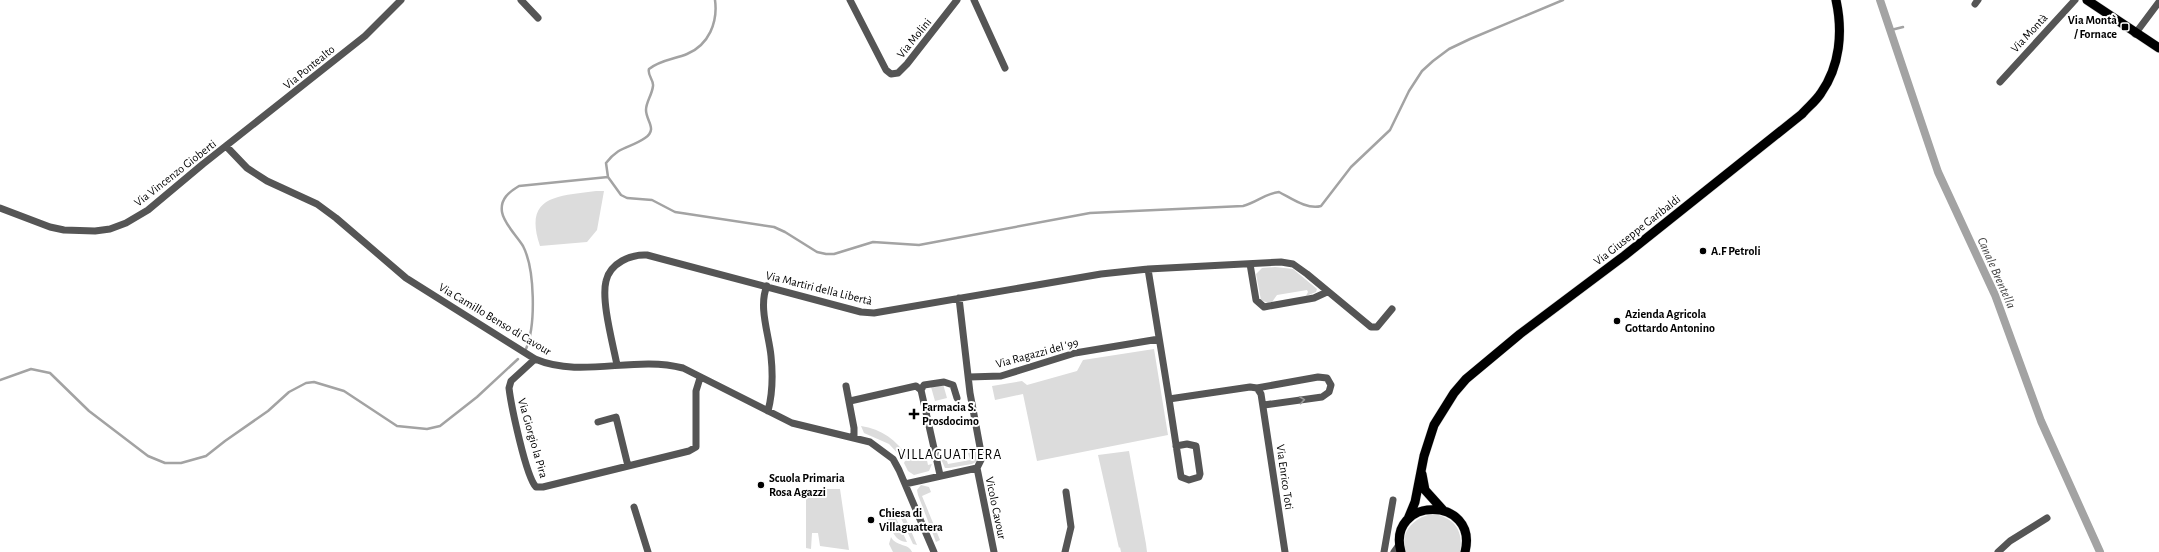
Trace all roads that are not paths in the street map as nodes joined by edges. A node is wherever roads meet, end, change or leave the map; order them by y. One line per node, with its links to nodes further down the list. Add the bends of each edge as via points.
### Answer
1 (401, 0): 15 (street, Via Pontealto, via 365,36)
2 (521, 0): 10 (street)
3 (850, 0): 4 (street, Via Molini, via 886,70 891,74 898,73 907,64)
4 (958, 0)
5 (974, 0): 13 (street)
6 (1836, 0): 40 (main road, Via Giuseppe Garibaldi, via 1840,26 1838,51 1830,77 1820,94 1802,114 1466,379 1434,425)
7 (2075, 0): 14 (street, Via Montà)
8 (2087, 0): 11 (main road)
9 (2159, 2): 11 (street)
10 (538, 18)
11 (2136, 34): 12 (main road)
12 (2159, 48)
13 (1005, 68)
14 (2000, 82)
15 (226, 146): 16 (street, Via Vincenzo Gioberti, via 148,210 110,229 79,231 50,227); 24 (street, Via Camillo Benso di Cavour, via 247,168 267,181 317,204 406,278)
16 (0, 208)
17 (1250, 264): 18 (street, Via Martiri della Libertà); 20 (street, Via Martiri della Libertà, via 1292,264); 20 (street, via 1256,300 1264,307 1314,298)
18 (1148, 269): 21 (street, Via Martiri della Libertà, via 1094,275); 23 (street)
19 (767, 286): 21 (street, Via Martiri della Libertà, via 861,312 874,313); 25 (street, Via Martiri della Libertà, via 647,255 637,255 621,261 610,272 606,281 607,313); 35 (street, via 763,298 773,392)
20 (1327, 292): 22 (street, Via Martiri della Libertà, via 1371,327 1378,327)
21 (959, 298): 26 (street)
22 (1392, 309)
23 (1159, 339): 26 (street, Via Ragazzi del '99, via 1075,353 1001,376); 32 (street)
24 (535, 359): 25 (street, Via Camillo Benso di Cavour, via 549,365 572,367); 39 (street, Via Giorgio la Pira, via 511,381 509,388 532,483 536,487 543,487)
25 (617, 364): 27 (street, Via Camillo Benso di Cavour, via 668,364 683,368)
26 (969, 377): 41 (street, via 982,458)
27 (700, 378): 35 (street, Via Camillo Benso di Cavour); 39 (street, Via Giorgio la Pira, via 696,391 696,447)
28 (846, 386): 33 (street)
29 (1257, 388): 32 (street); 34 (street, Via Enrico Toti); 34 (street, one-way to 29, via 1322,397 1329,392 1331,385 1327,378 1318,377)
30 (921, 390): 31 (street, via 924,386 944,382 953,385); 33 (street, via 916,386); 42 (street)
31 (957, 398)
32 (1169, 399): 38 (street)
33 (850, 401): 37 (street)
34 (1264, 406): 56 (street, Via Enrico Toti)
35 (768, 411): 37 (street, Via Camillo Benso di Cavour, via 792,423)
36 (598, 422): 39 (street, via 616,417)
37 (854, 438): 43 (street, Via Camillo Benso di Cavour, via 870,442 884,451 893,459)
38 (1176, 446): 38 (street, via 1196,446 1199,477 1189,480 1181,477)
39 (628, 466)
40 (1421, 467): 47 (main road, Via Giuseppe Garibaldi, via 1425,490); 49 (main road, Via Giuseppe Garibaldi, via 1415,502)
41 (977, 468): 42 (street); 54 (street, Vicolo Cavour)
42 (940, 475): 43 (street)
43 (906, 484): 53 (street, Via Camillo Benso di Cavour)
44 (1066, 492): 55 (street, via 1071,527)
45 (1393, 500): 57 (street)
46 (634, 507): 52 (street)
47 (1442, 510): 49 (main road, via 1424,510); 50 (main road, Via Giuseppe Garibaldi, via 1458,520)
48 (2047, 518): 60 (street, via 2010,541)
49 (1408, 519): 51 (main road, Via Giuseppe Garibaldi, via 1401,532)
50 (1466, 537): 58 (main road); 59 (street)
51 (1398, 550)
52 (648, 552)
53 (934, 552)
54 (994, 552)
55 (1065, 552)
56 (1285, 552)
57 (1384, 552)
58 (1465, 552)
59 (1470, 552)
60 (1998, 552)

